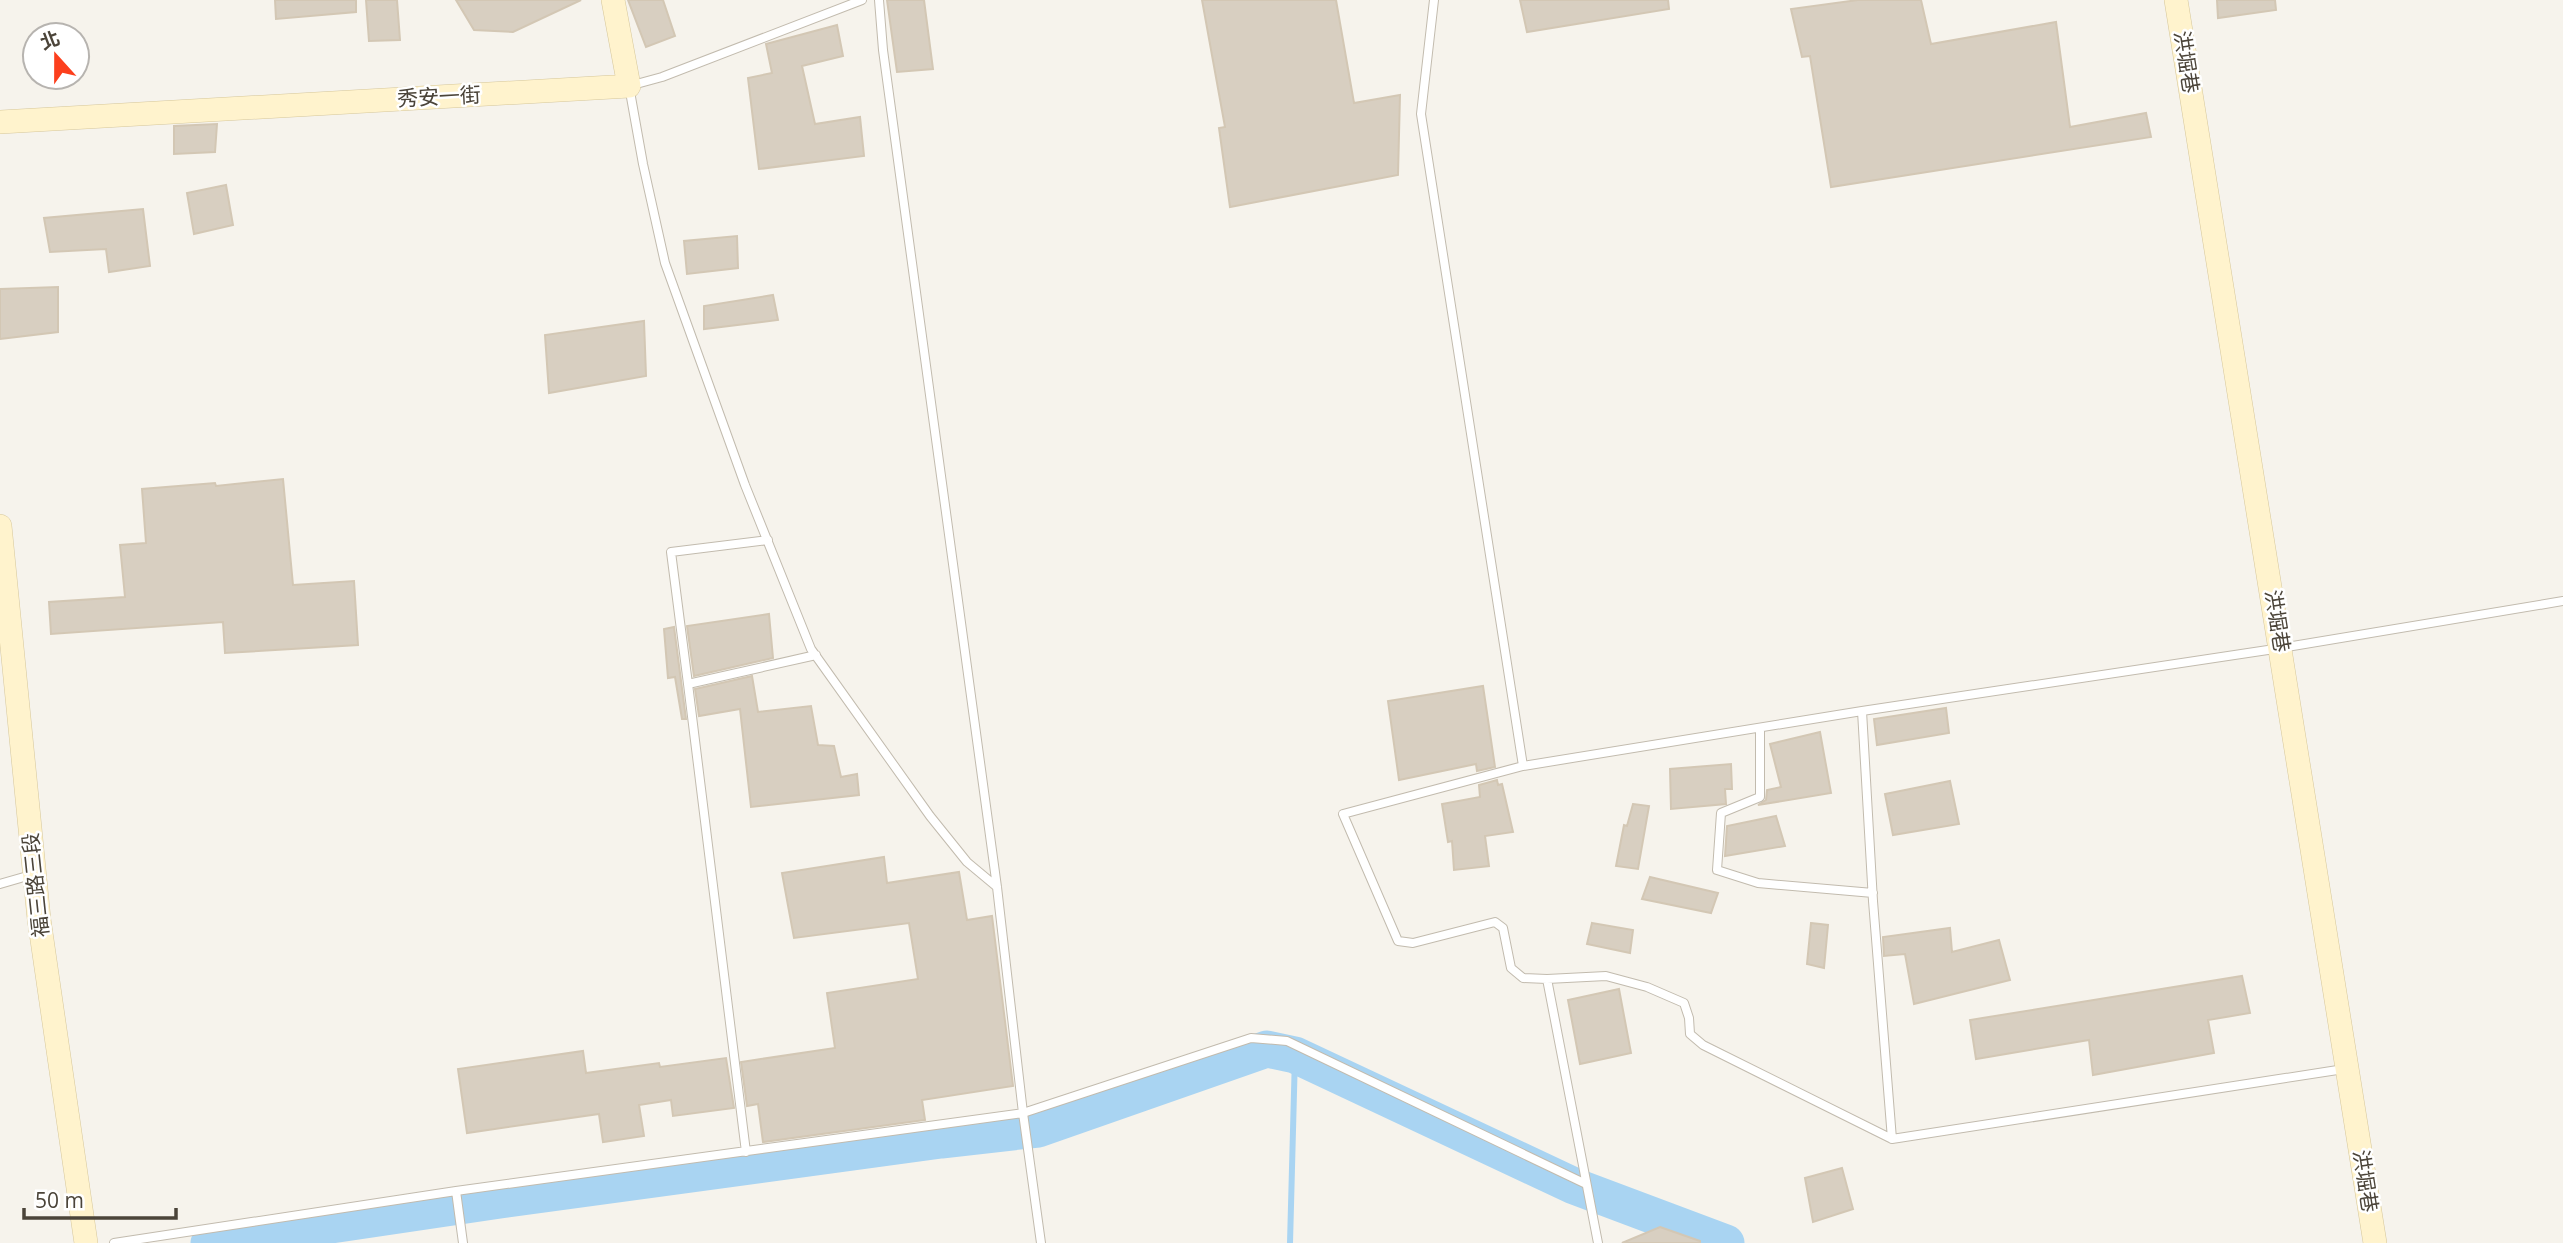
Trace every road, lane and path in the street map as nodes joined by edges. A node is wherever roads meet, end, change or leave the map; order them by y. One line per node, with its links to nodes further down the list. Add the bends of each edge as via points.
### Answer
1 (613, 0): 6 (street)
2 (862, 0): 6 (lane, 秀安一街)
3 (879, 0): 19 (lane)
4 (1434, 0): 16 (lane, via 1421,114)
5 (2176, 0): 11 (street, 洪堀巷)
6 (629, 86): 7 (street, 秀安一街); 9 (lane, via 665,263)
7 (0, 122)
8 (0, 526): 17 (street, 福三路三段)
9 (768, 540): 12 (lane); 13 (lane, via 671,552)
10 (2563, 601): 11 (lane)
11 (2281, 648): 14 (lane); 22 (street, 洪堀巷)
12 (816, 655): 13 (lane); 19 (lane, via 930,816 967,862)
13 (688, 684): 25 (lane)
14 (1862, 711): 15 (lane); 20 (lane)
15 (1760, 728): 16 (lane); 20 (lane, via 1760,797 1721,813 1717,870 1758,883)
16 (1522, 766): 21 (lane, via 1343,814 1398,941 1413,943 1495,922 1503,928 1511,968 1523,978)
17 (34, 874): 18 (lane); 28 (street, 福三路三段)
18 (0, 884)
19 (997, 887): 23 (lane)
20 (1872, 893): 24 (lane)
21 (1547, 979): 24 (lane, via 1605,976 1684,1003 1690,1034 1703,1045); 26 (lane)
22 (2347, 1068): 24 (lane); 33 (street, 洪堀巷)
23 (1023, 1113): 25 (lane); 26 (lane, via 1251,1038 1287,1041); 31 (lane)
24 (1892, 1139)
25 (746, 1152): 27 (lane)
26 (1586, 1184): 32 (lane)
27 (456, 1191): 29 (lane); 30 (lane)
28 (86, 1243)
29 (114, 1243)
30 (463, 1243)
31 (1041, 1243)
32 (1598, 1243)
33 (2375, 1243)

